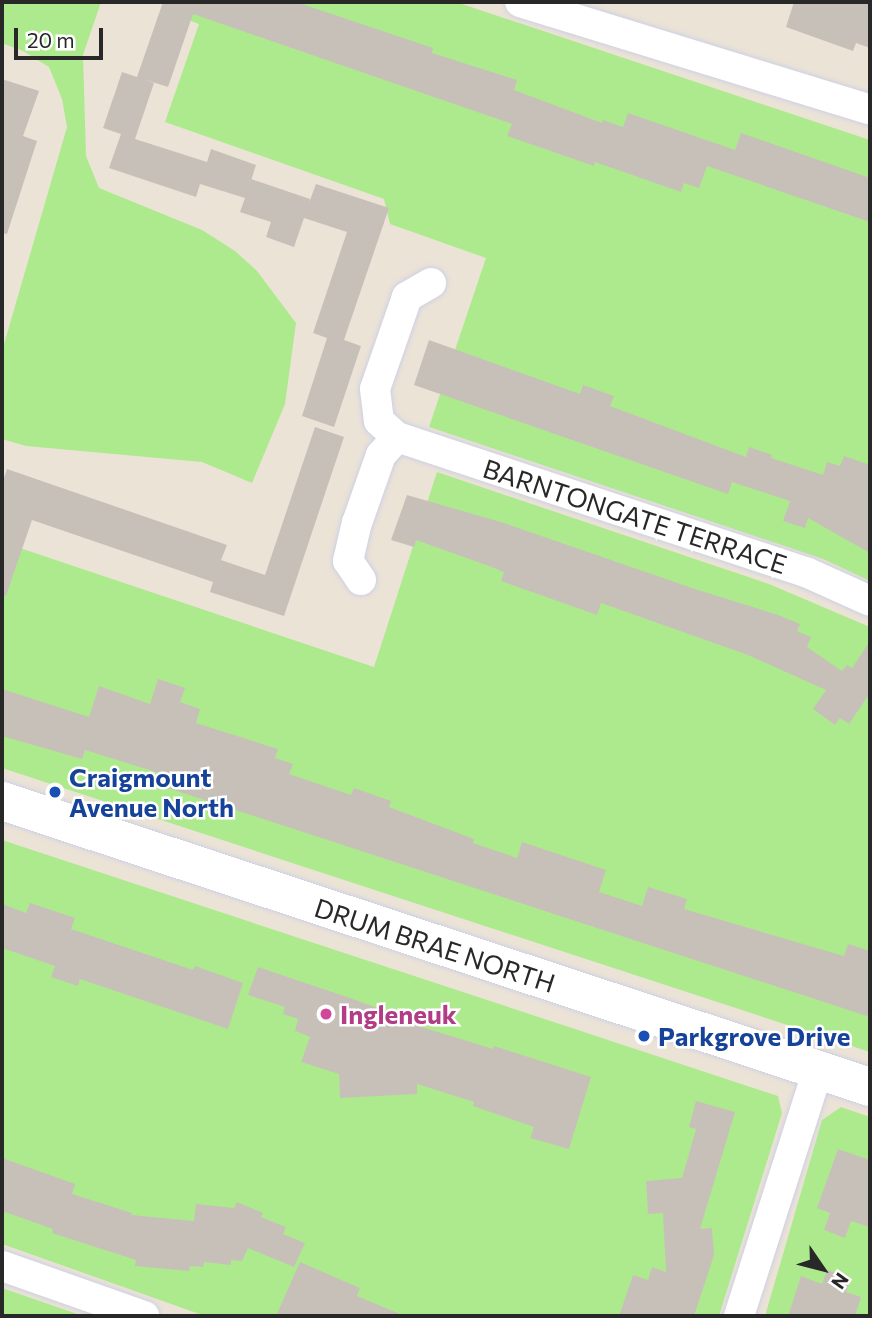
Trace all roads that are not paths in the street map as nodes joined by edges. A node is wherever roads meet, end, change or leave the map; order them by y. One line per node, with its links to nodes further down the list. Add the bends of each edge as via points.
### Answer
1 (520, 2): 2 (street)
2 (870, 110)
3 (431, 283): 4 (street, via 407,297 374,389 379,421)
4 (397, 437): 5 (street, via 381,455 357,523 348,561); 6 (street, BARNTONGATE TERRACE, via 808,573)
5 (361, 580)
6 (870, 601)
7 (2, 801): 8 (main road, DRUM BRAE NORTH)
8 (818, 1070): 9 (main road, DRUM BRAE NORTH); 12 (street)
9 (870, 1087)
10 (2, 1266): 11 (street)
11 (144, 1316)
12 (740, 1316)

